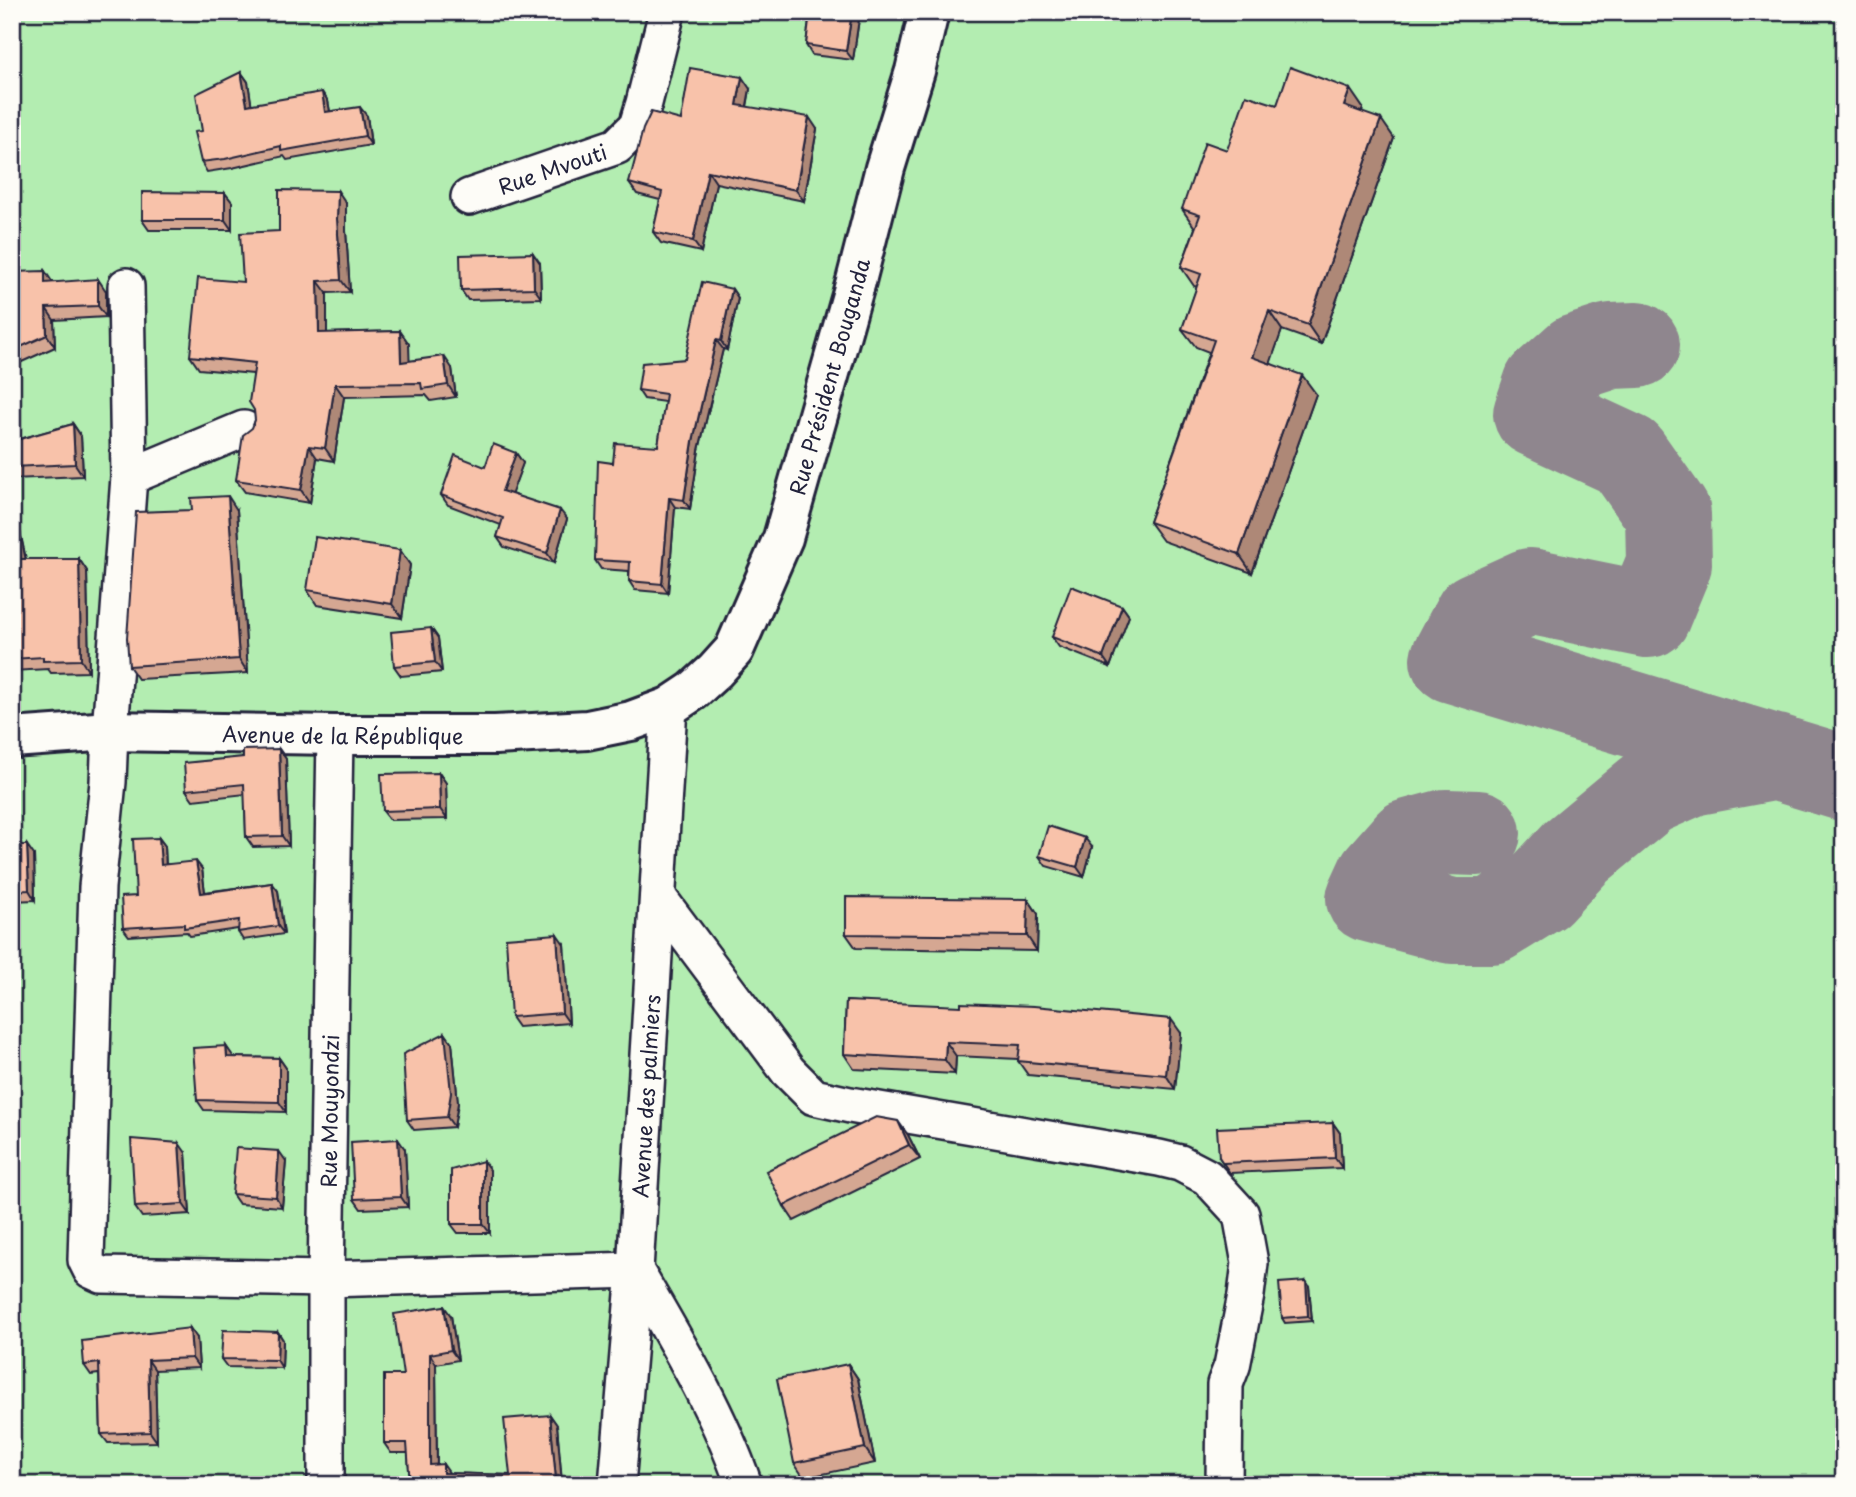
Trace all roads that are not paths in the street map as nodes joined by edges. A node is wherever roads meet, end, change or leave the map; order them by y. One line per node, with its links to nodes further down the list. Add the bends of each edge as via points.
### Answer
1 (667, 12): 3 (street, Rue Mvouti, via 637,126 617,146)
2 (929, 12): 7 (street, Rue Président Bouganda, via 783,538 734,650 693,691)
3 (469, 197)
4 (126, 286): 6 (street)
5 (244, 429): 6 (street)
6 (129, 477): 8 (street)
7 (669, 707): 9 (street, Avenue de la République, via 587,730); 11 (street, Avenue des palmiers)
8 (110, 732): 9 (street, Avenue de la République); 10 (street, Avenue de la République); 13 (street, via 97,887 86,1260 91,1270 102,1275)
9 (335, 735): 13 (street, Rue Mouyondzi)
10 (12, 738)
11 (658, 897): 12 (street, Avenue des palmiers); 17 (street, via 788,1071 814,1097 1159,1158 1207,1177 1241,1214 1250,1263 1226,1384)
12 (635, 1270): 13 (street); 15 (street, Avenue des palmiers); 16 (street, via 684,1353)
13 (326, 1279): 14 (street, Rue Mouyondzi)
14 (326, 1485)
15 (617, 1485)
16 (744, 1485)
17 (1224, 1485)

